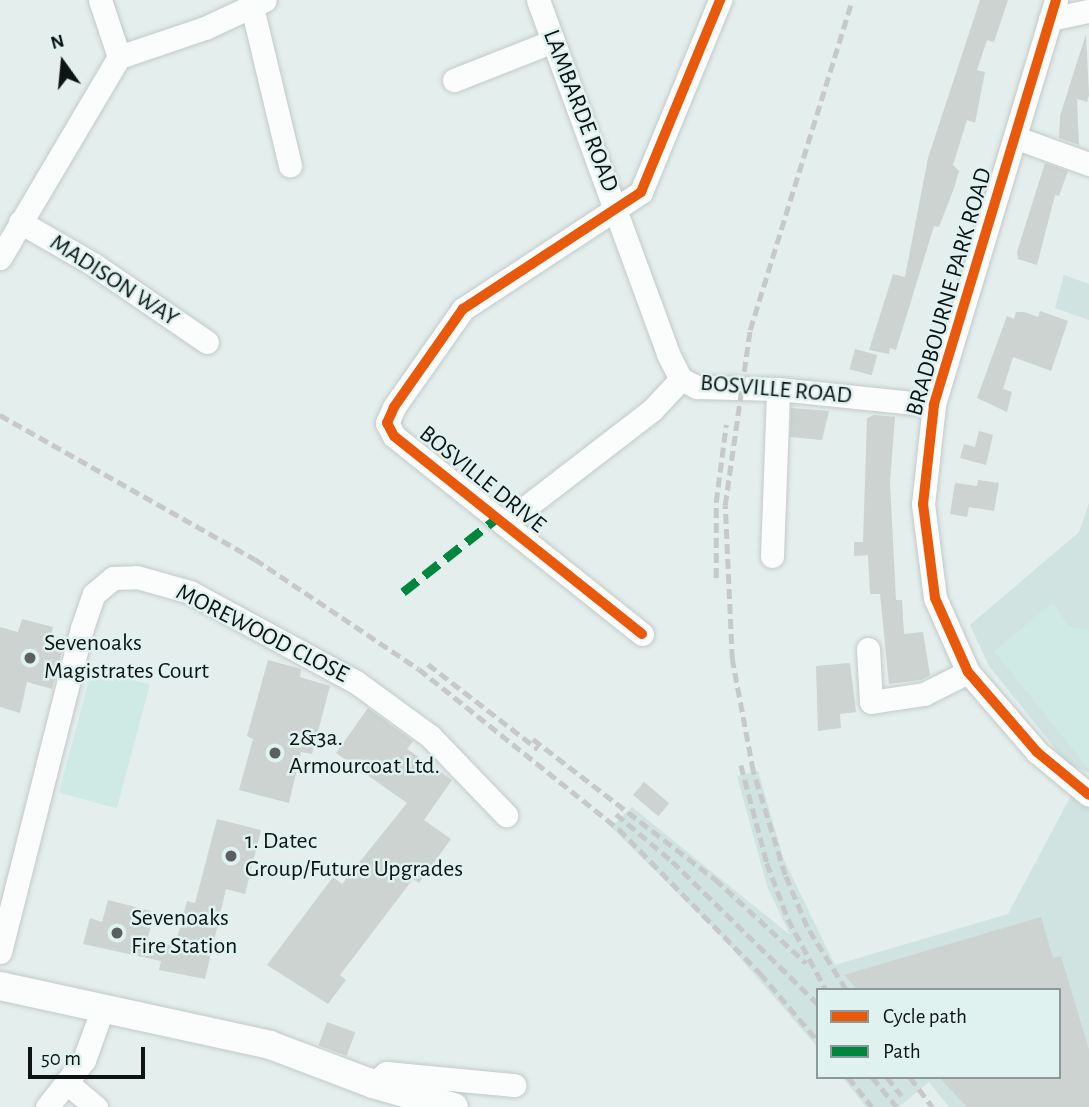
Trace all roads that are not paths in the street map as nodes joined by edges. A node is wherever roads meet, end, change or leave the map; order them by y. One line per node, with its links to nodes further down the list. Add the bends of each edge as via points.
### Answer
1 (100, 0): 8 (street)
2 (538, 0): 7 (street, LAMBARDE ROAD)
3 (720, 0): 13 (street, via 641,192)
4 (258, 3): 8 (street); 12 (street)
5 (1053, 9): 6 (street); 10 (street, BRADBOURNE PARK ROAD)
6 (1089, 10)
7 (553, 41): 9 (street); 13 (street, LAMBARDE ROAD)
8 (119, 57): 14 (street)
9 (454, 80)
10 (1017, 138): 11 (street); 19 (street, BRADBOURNE PARK ROAD)
11 (1089, 164)
12 (290, 165)
13 (616, 208): 17 (street, LAMBARDE ROAD); 20 (street, BOSVILLE DRIVE, via 463,309 388,417 394,436)
14 (20, 222): 15 (street); 16 (street, MADISON WAY, via 93,264)
15 (2, 248)
16 (206, 342)
17 (681, 379): 18 (street, BOSVILLE ROAD, via 697,387); 20 (street, BOSVILLE ROAD, via 652,410)
18 (778, 389): 19 (street, BOSVILLE ROAD); 21 (street)
19 (934, 405): 24 (street, BRADBOURNE PARK ROAD, via 923,504 928,565 935,598)
20 (504, 523): 22 (street, BOSVILLE DRIVE)
21 (772, 556)
22 (642, 634)
23 (868, 649): 24 (street, via 871,702 923,694)
24 (968, 672): 25 (street, BRADBOURNE PARK ROAD, via 1037,752)
25 (1089, 795)
26 (506, 815): 27 (street, MOREWOOD CLOSE, via 430,736 356,682 190,592 137,577 113,578 94,594 82,628)
27 (0, 952)
28 (0, 986): 29 (main road)
29 (102, 1010): 30 (street, via 83,1060); 31 (main road, via 270,1045)
30 (67, 1083): 34 (street); 35 (street)
31 (373, 1084): 32 (street, via 386,1073); 33 (main road)
32 (514, 1086)
33 (438, 1105)
34 (47, 1107)
35 (96, 1107)

